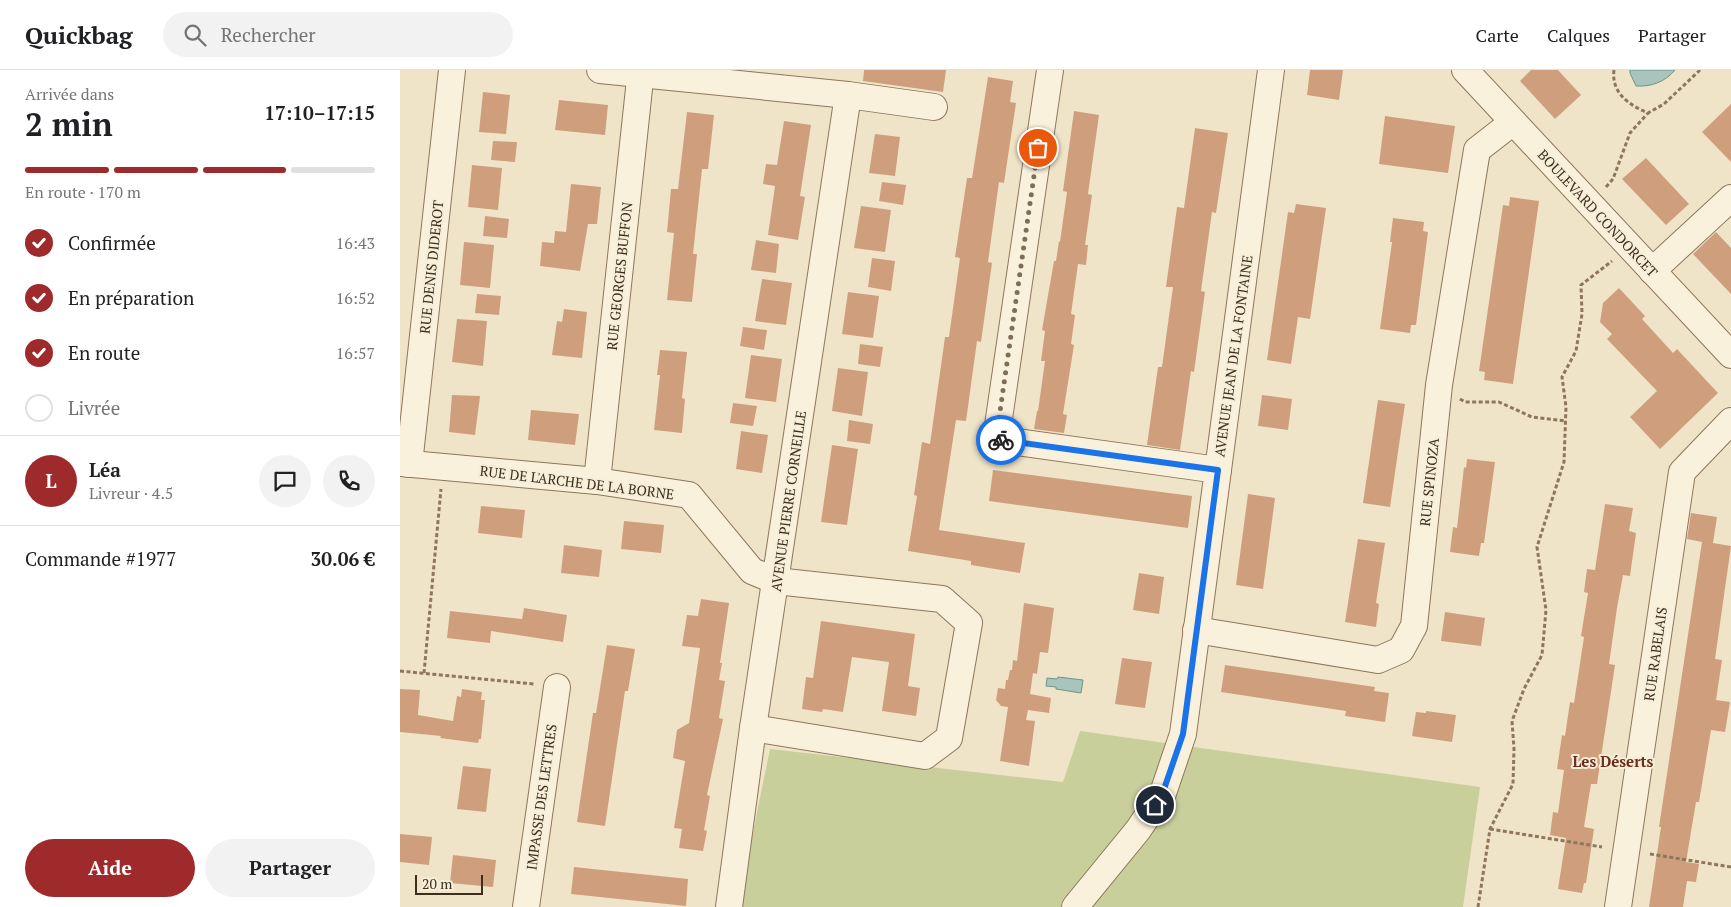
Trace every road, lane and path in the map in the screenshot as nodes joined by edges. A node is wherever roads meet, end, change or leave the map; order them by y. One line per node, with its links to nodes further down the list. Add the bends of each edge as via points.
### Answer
1 (452, 70): 21 (street, RUE DENIS DIDEROT)
2 (600, 70): 7 (street)
3 (1050, 70): 23 (street, via 996,439)
4 (1272, 70): 23 (street, AVENUE JEAN DE LA FONTAINE)
5 (1614, 70): 11 (path, via 1613,78 1621,98)
6 (1700, 70): 11 (path, via 1664,104)
7 (640, 72): 9 (street); 24 (street, RUE GEORGES BUFFON)
8 (1470, 72): 12 (street, BOULEVARD CONDORCET)
9 (848, 95): 10 (street); 25 (street, AVENUE PIERRE CORNEILLE)
10 (934, 107)
11 (1648, 113): 14 (path, via 1630,133 1613,179)
12 (1514, 122): 14 (street, BOULEVARD CONDORCET); 18 (street, RUE SPINOZA, via 1477,150)
13 (1731, 198): 16 (street)
14 (1590, 204): 15 (street, BOULEVARD CONDORCET)
15 (1631, 248): 16 (street, BOULEVARD CONDORCET); 19 (path, via 1581,285 1582,314 1576,351 1562,377)
16 (1652, 271): 17 (street, BOULEVARD CONDORCET)
17 (1731, 355)
18 (1439, 385): 19 (path, via 1465,402 1499,402 1532,417); 26 (street, RUE SPINOZA, via 1414,626 1401,650 1378,660)
19 (1566, 421): 34 (path, via 1564,462 1537,547 1546,610 1542,655 1512,721 1513,784 1490,829)
20 (1731, 421): 35 (street, RUE RABELAIS, via 1682,472)
21 (405, 463): 22 (street, RUE DE L'ARCHE DE LA BORNE)
22 (443, 467): 24 (street, RUE DE L'ARCHE DE LA BORNE); 28 (path)
23 (1218, 470): 26 (street, AVENUE JEAN DE LA FONTAINE)
24 (597, 482): 25 (street, RUE DE L'ARCHE DE LA BORNE, via 689,496 752,572)
25 (776, 581): 30 (street, AVENUE PIERRE CORNEILLE); 30 (street, RUE DE L'ARCHE DE LA BORNE, via 942,599 969,623 949,738 925,756)
26 (1196, 630): 33 (street, AVENUE JEAN DE LA FONTAINE, via 1183,734 1163,792 1138,830)
27 (400, 671): 28 (path)
28 (424, 673): 29 (path)
29 (556, 687): 31 (street, IMPASSE DES LETTRES)
30 (753, 728): 32 (street, AVENUE PIERRE CORNEILLE)
31 (526, 907)
32 (729, 907)
33 (1075, 907)
34 (1478, 907)
35 (1618, 907)

